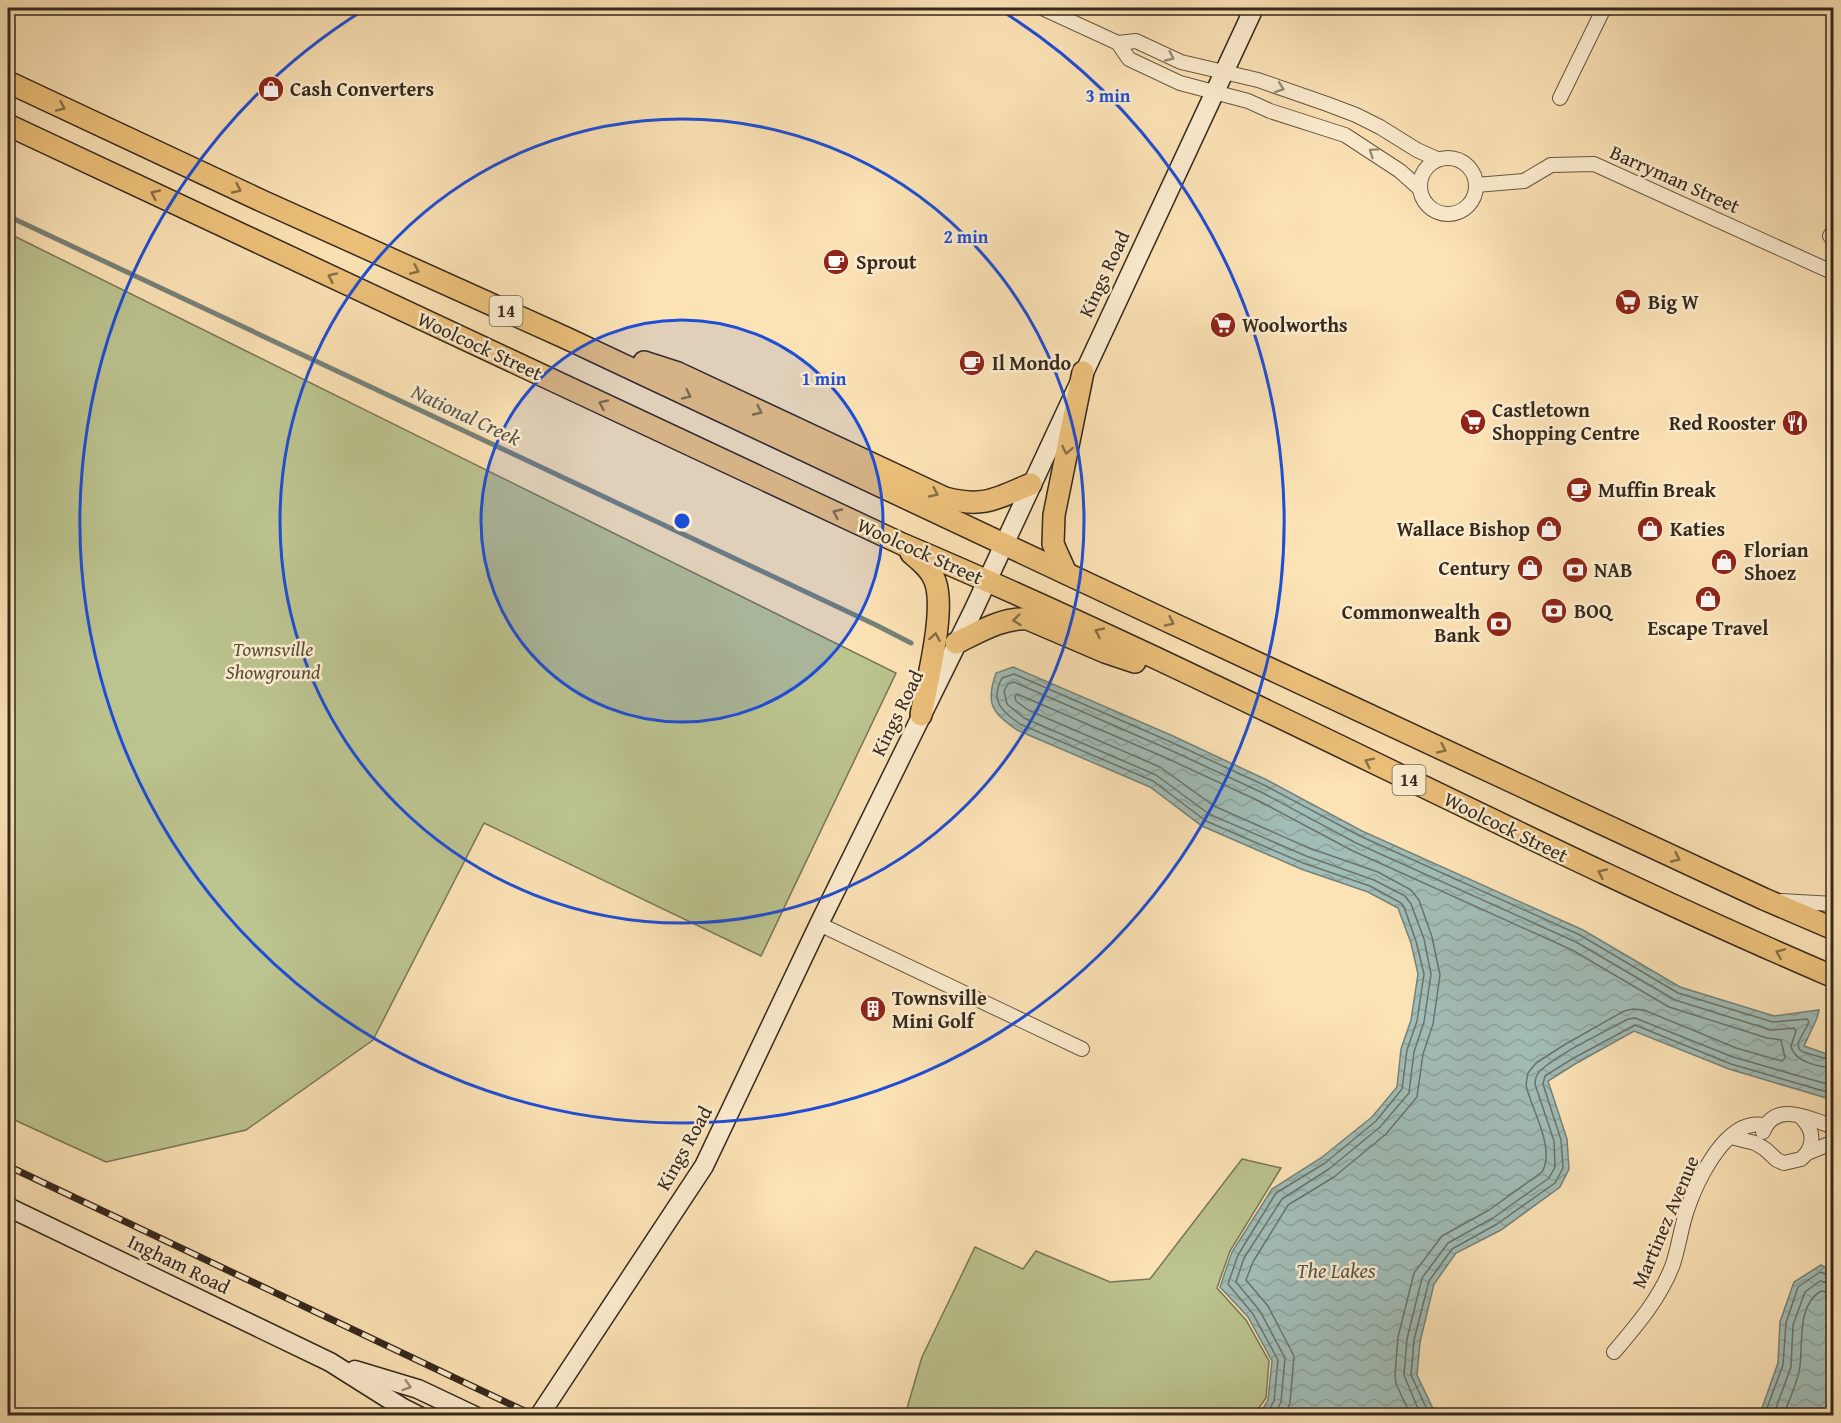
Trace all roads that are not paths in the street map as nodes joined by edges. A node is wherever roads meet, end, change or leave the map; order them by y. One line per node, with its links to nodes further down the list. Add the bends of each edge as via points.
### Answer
1 (1042, 8): 4 (street)
2 (1254, 8): 5 (main road, Kings Road)
3 (1604, 8): 8 (street)
4 (1118, 43): 5 (street, one-way to 5, via 1136,41 1181,62); 7 (street, via 1129,59 1180,83)
5 (1224, 72): 7 (main road, Kings Road); 10 (street, one-way to 10, via 1356,115)
6 (8, 82): 14 (main road, Woolcock Street / 14, one-way to 14)
7 (1214, 93): 12 (street, one-way to 7, via 1345,135); 15 (main road, Kings Road)
8 (1560, 98)
9 (8, 125): 18 (main road, Woolcock Street / 14, one-way to 9)
10 (1437, 159): 11 (street, via 1455,158 1463,162 1470,168); 12 (street, via 1429,163)
11 (1476, 185): 12 (street, via 1470,203 1462,210 1444,214 1427,205); 13 (street, Barryman Street, via 1524,181 1551,165 1593,164)
12 (1419, 188)
13 (1833, 273)
14 (566, 338): 16 (main road, one-way to 16, via 678,373 945,498 988,502); 17 (main road, Woolcock Street / 14, one-way to 17)
15 (1083, 372): 16 (main road, Kings Road); 19 (main road, one-way to 19, via 1054,515 1053,544)
16 (1030, 484): 17 (main road, Kings Road)
17 (1003, 543): 19 (main road, Woolcock Street / 14); 20 (main road, Kings Road)
18 (902, 544): 20 (main road, Woolcock Street / 14); 23 (main road, one-way to 18, via 939,602 932,573)
19 (1066, 573): 24 (main road, Woolcock Street / 14, one-way to 24)
20 (986, 580): 21 (main road, Kings Road); 22 (main road, Woolcock Street / 14, one-way to 20)
21 (956, 643): 22 (main road, one-way to 21, via 1105,652 1028,619 1004,622); 23 (main road, Kings Road)
22 (1210, 685): 28 (main road, Woolcock Street / 14, one-way to 22, via 1576,861)
23 (921, 715): 26 (main road, Kings Road)
24 (1764, 899): 25 (street); 27 (main road, Woolcock Street / 14)
25 (1833, 904)
26 (819, 924): 29 (street); 42 (main road, Kings Road, via 704,1166)
27 (1833, 929)
28 (1833, 976)
29 (1082, 1049)
30 (1801, 1117): 31 (street, Martinez Avenue, via 1785,1113); 32 (street, Martinez Avenue); 36 (street, via 1811,1130)
31 (1766, 1125): 33 (street, Martinez Avenue, via 1752,1125); 35 (street)
32 (1833, 1127)
33 (1731, 1137): 35 (street); 38 (street, Martinez Avenue, via 1720,1145 1707,1165 1687,1210 1672,1264 1655,1299)
34 (1833, 1142): 36 (street)
35 (1765, 1149): 36 (street, via 1785,1162)
36 (1807, 1154)
37 (8, 1207): 39 (main road, Ingham Road)
38 (1614, 1352)
39 (330, 1362): 40 (main road, Ingham Road); 41 (main road, Ingham Road, one-way to 41, via 418,1389)
40 (419, 1416)
41 (475, 1416)
42 (539, 1416)

